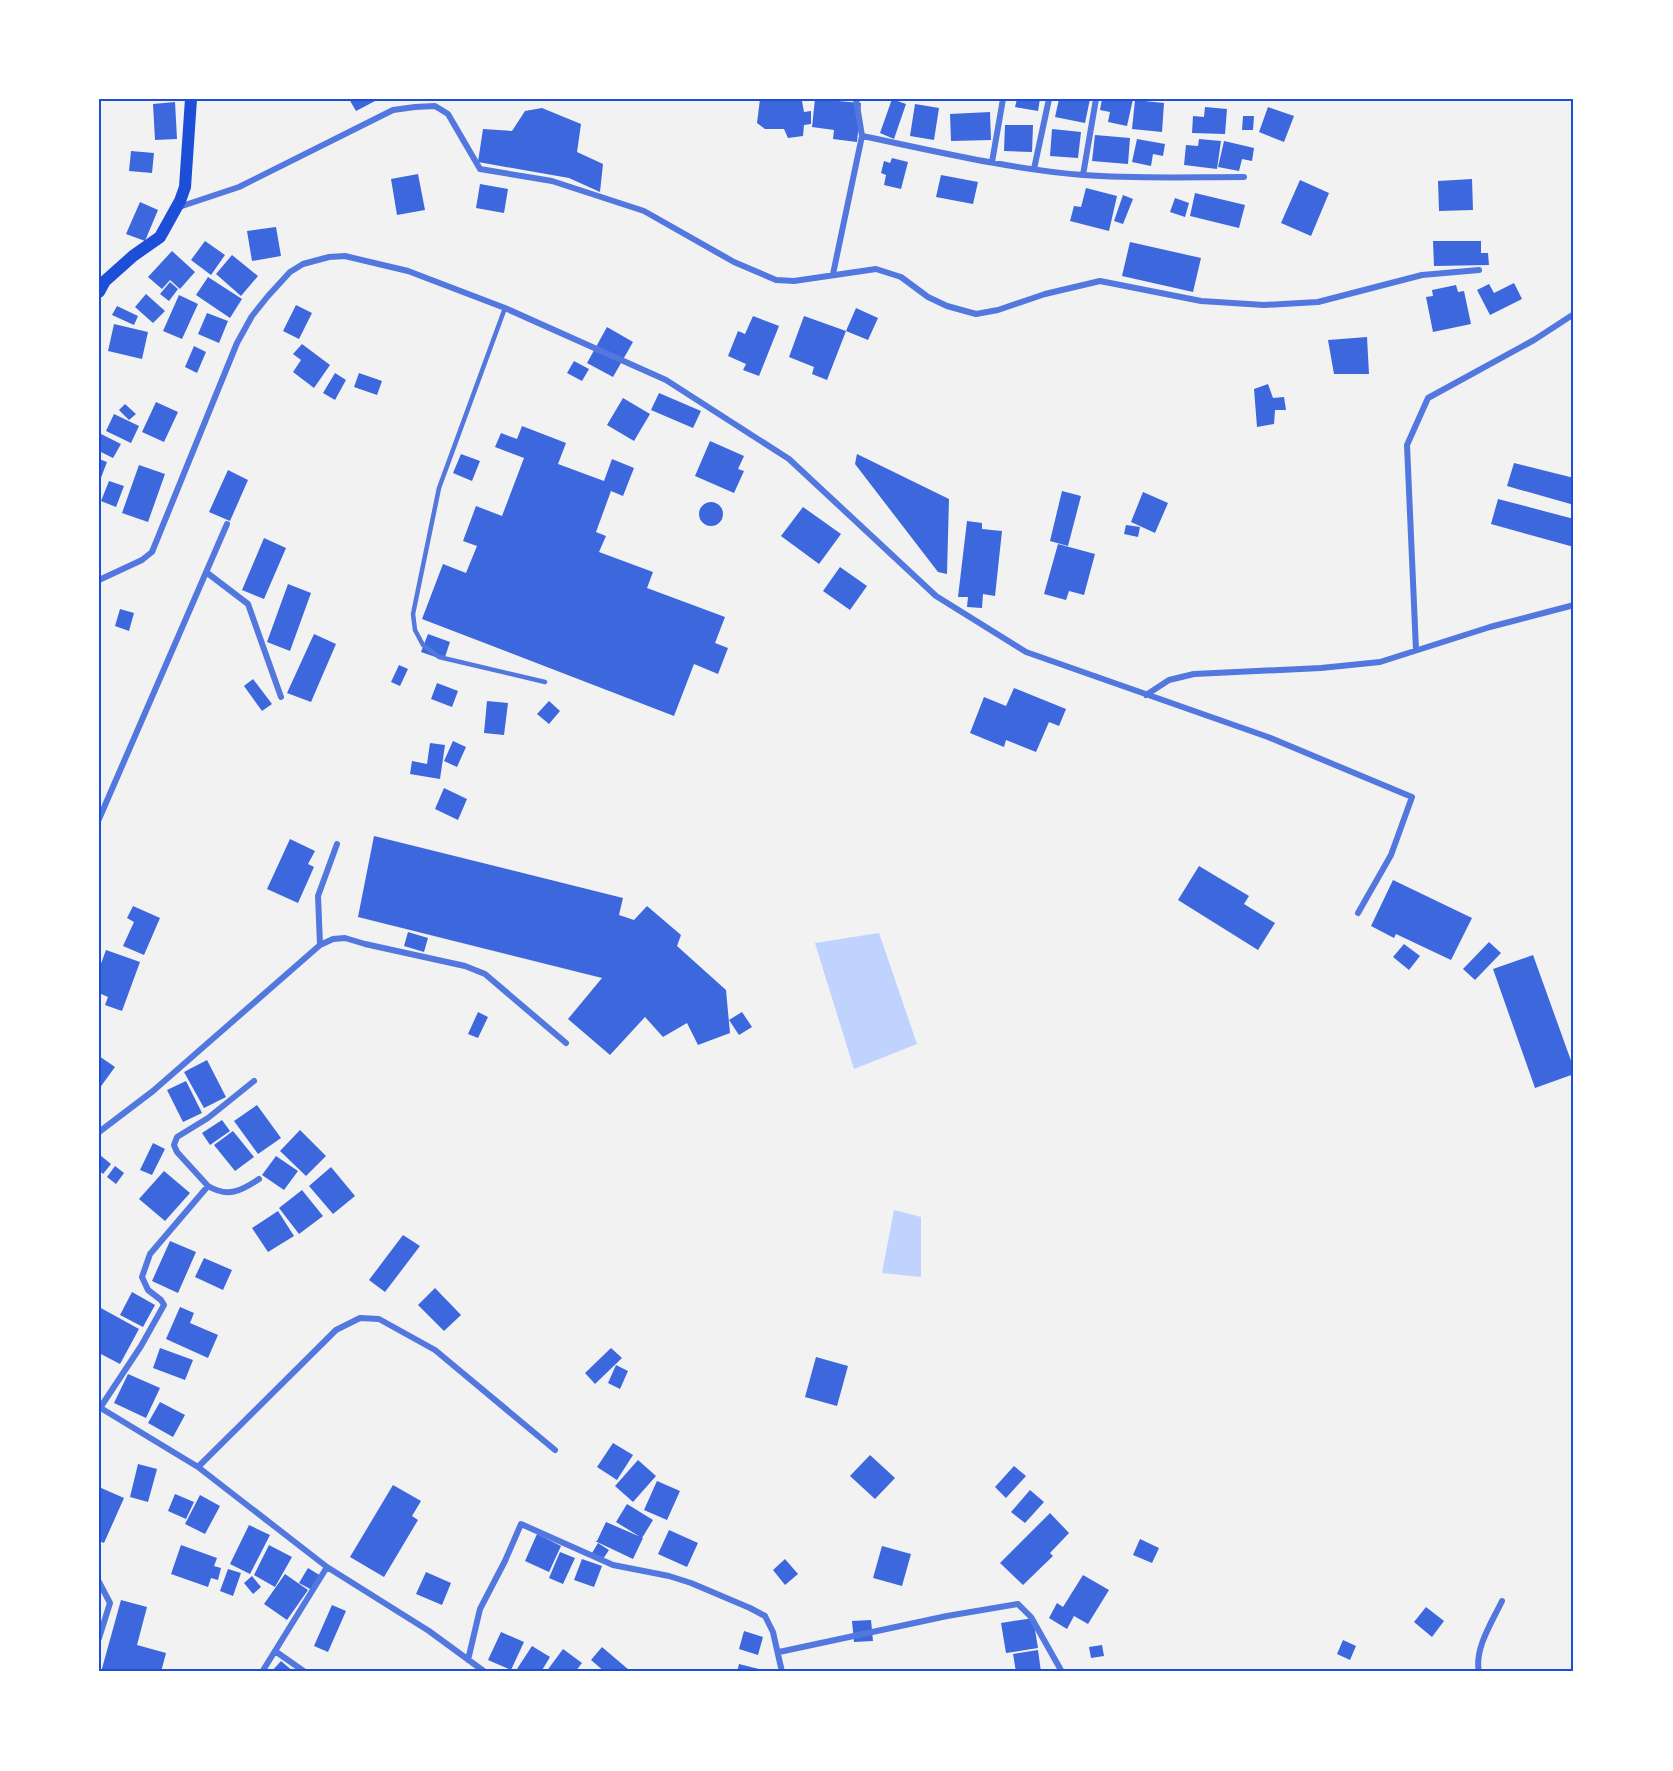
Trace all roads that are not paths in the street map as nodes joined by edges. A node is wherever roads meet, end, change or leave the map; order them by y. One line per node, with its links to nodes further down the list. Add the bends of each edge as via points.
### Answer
1 (191, 99): 11 (main road, via 185,187)
2 (856, 99): 6 (street)
3 (1003, 99): 7 (street)
4 (1049, 99): 8 (street)
5 (1096, 99): 9 (street)
6 (862, 136): 7 (street); 13 (street)
7 (992, 162): 8 (street)
8 (1034, 169): 9 (street)
9 (1083, 175): 10 (street)
10 (1244, 177)
11 (176, 209): 13 (street, via 239,187 393,110 435,105 448,114 480,169 552,181 644,211 734,262 776,280); 14 (main road, via 160,237 133,256)
12 (1479, 270): 13 (street, via 1422,275 1318,302 1264,305 1202,301 1100,281 976,314 947,306 901,277 876,269)
13 (833, 274)
14 (99, 291)
15 (505, 308): 19 (street, via 408,271 345,256 316,260 290,272 252,316 237,343 152,552); 22 (lane, via 439,488 412,614 423,645 439,657); 23 (street, via 666,380 789,459 936,596 1026,652)
16 (1574, 314): 21 (street, via 1428,398 1407,445)
17 (227, 525): 18 (street)
18 (206, 572): 24 (street, via 248,604); 25 (street)
19 (99, 580)
20 (1574, 605): 21 (street)
21 (1416, 650): 23 (street, via 1380,662 1194,674 1169,680)
22 (545, 682)
23 (1146, 695): 27 (street, via 1268,737 1412,797 1391,855)
24 (281, 697)
25 (99, 819)
26 (337, 844): 28 (street, via 318,896)
27 (1358, 913)
28 (320, 945): 29 (street, via 345,938 465,966 485,974); 31 (street, via 153,1091)
29 (566, 1043)
30 (254, 1081): 33 (street, via 177,1137 177,1152)
31 (99, 1132)
32 (259, 1179): 33 (street, via 243,1191 224,1193)
33 (208, 1186): 34 (street, via 150,1254 142,1277 148,1290 164,1305)
34 (99, 1408): 36 (street)
35 (555, 1450): 36 (street, via 435,1350 379,1320 360,1318 336,1330)
36 (198, 1467): 37 (street)
37 (327, 1567): 41 (street); 43 (street)
38 (99, 1582): 40 (street, via 110,1603)
39 (1502, 1601): 49 (street, via 1480,1649)
40 (99, 1638)
41 (275, 1651): 44 (street); 45 (street)
42 (779, 1652): 43 (street, via 765,1616 750,1608 669,1576 613,1565 521,1524 480,1609); 47 (street); 48 (street, via 946,1616 1018,1605 1031,1617)
43 (468, 1660): 46 (street)
44 (262, 1672)
45 (305, 1672)
46 (485, 1672)
47 (782, 1672)
48 (1062, 1672)
49 (1479, 1672)

